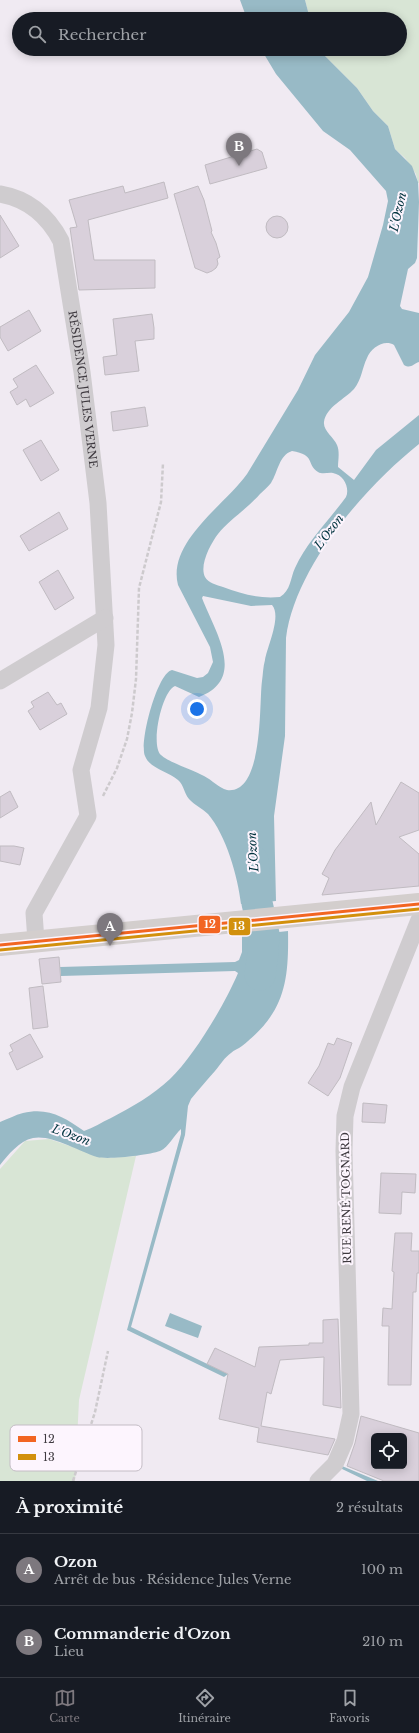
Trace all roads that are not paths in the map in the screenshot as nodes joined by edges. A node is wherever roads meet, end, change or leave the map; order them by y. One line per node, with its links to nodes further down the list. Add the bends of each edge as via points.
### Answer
1 (0, 194): 2 (street, RÉSIDENCE JULES VERNE, via 11,196 41,213 53,226 61,241 82,372 97,496)
2 (105, 618): 3 (street); 6 (street, RÉSIDENCE JULES VERNE, via 106,645 99,708 81,770 88,816 34,913)
3 (0, 681)
4 (419, 904): 6 (main road)
5 (419, 920): 8 (street, RUE RENÉ TOGNARD, via 352,1087 345,1116 350,1414 345,1441 335,1464)
6 (36, 941): 7 (main road)
7 (0, 945)
8 (318, 1481)

